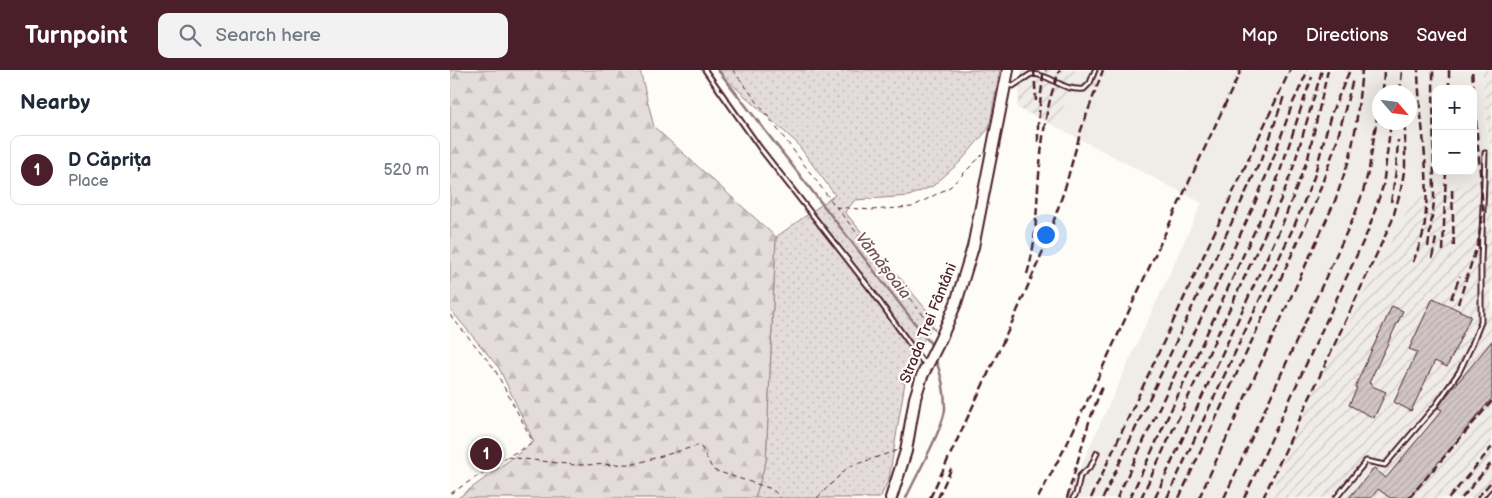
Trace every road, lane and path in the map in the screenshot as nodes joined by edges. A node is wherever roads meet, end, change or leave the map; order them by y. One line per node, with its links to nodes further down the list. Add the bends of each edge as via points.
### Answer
1 (705, 70): 11 (lane, via 760,148 922,361)
2 (733, 70): 8 (path)
3 (1008, 70): 5 (main road, Strada Trei Fântâni)
4 (1095, 70): 5 (lane, via 1084,89 1073,90 1044,75 1034,74 1013,86)
5 (1005, 85): 6 (main road, Strada Trei Fântâni)
6 (993, 154): 8 (path, via 984,153 950,187 912,207 871,210); 10 (main road, Strada Trei Fântâni, via 974,247)
7 (1485, 154): 21 (lane, via 1481,322 1471,347 1459,372 1436,405 1385,465 1366,461)
8 (836, 206): 10 (path)
9 (450, 315): 14 (path, via 494,368 532,440)
10 (939, 343): 11 (main road, Strada Trei Fântâni)
11 (928, 362): 12 (main road, Strada Trei Fântâni, via 914,398)
12 (906, 451): 18 (path, via 898,450 848,467); 19 (main road, Strada Trei Fântâni)
13 (1097, 454): 20 (lane, via 1091,466 1080,476)
14 (507, 456): 16 (path); 17 (path, via 576,465 634,464 700,445 713,470 772,489)
15 (1492, 492): 22 (lane)
16 (450, 494)
17 (781, 498)
18 (818, 498)
19 (891, 498)
20 (1073, 498)
21 (1336, 498)
22 (1487, 498)

